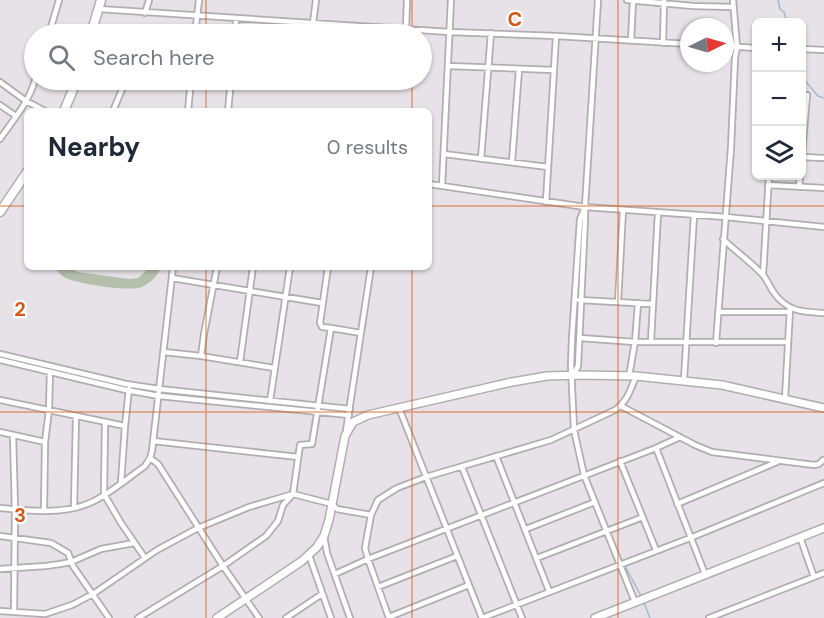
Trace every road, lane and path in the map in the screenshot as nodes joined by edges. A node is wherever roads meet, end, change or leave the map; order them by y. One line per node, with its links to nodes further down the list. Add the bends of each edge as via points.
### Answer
1 (59, 0): 20 (street)
2 (148, 0): 16 (street)
3 (199, 0): 17 (street)
4 (316, 0): 19 (street)
5 (407, 0): 25 (street)
6 (451, 0): 27 (street)
7 (598, 0): 30 (street)
8 (627, 0): 9 (street)
9 (633, 0): 12 (street); 31 (street)
10 (694, 0): 14 (street)
11 (733, 0): 15 (street)
12 (664, 2): 14 (street); 32 (street)
13 (100, 5): 16 (street); 21 (highway)
14 (693, 6): 15 (street)
15 (733, 7): 35 (street)
16 (145, 13): 17 (street)
17 (196, 16): 18 (street); 22 (street)
18 (236, 19): 19 (street); 23 (street)
19 (313, 23): 24 (street)
20 (52, 24)
21 (94, 24)
22 (196, 24)
23 (236, 24)
24 (332, 24)
25 (406, 24)
26 (432, 30): 27 (street)
27 (450, 32): 28 (street); 39 (street)
28 (491, 33): 29 (street); 40 (street)
29 (556, 36): 30 (street); 42 (street)
30 (596, 39): 31 (street); 75 (street)
31 (632, 41): 32 (street)
32 (663, 43): 33 (street)
33 (680, 44)
34 (734, 47): 35 (street)
35 (737, 47): 36 (street); 80 (street)
36 (752, 48)
37 (806, 49): 38 (street)
38 (824, 50)
39 (448, 66): 40 (street); 60 (street)
40 (488, 68): 41 (street); 63 (street)
41 (519, 69): 42 (street); 64 (street)
42 (554, 70): 65 (street)
43 (0, 82): 50 (street)
44 (32, 90): 50 (street)
45 (73, 90): 53 (highway)
46 (122, 90): 54 (street)
47 (190, 90): 55 (street)
48 (230, 90): 56 (street)
49 (807, 95): 58 (street)
50 (26, 101): 52 (street); 57 (street)
51 (0, 105): 57 (street)
52 (39, 108)
53 (65, 108)
54 (114, 108)
55 (189, 108)
56 (228, 108)
57 (16, 116): 59 (street)
58 (804, 126)
59 (0, 139)
60 (444, 154): 63 (street); 71 (street)
61 (806, 156): 62 (street)
62 (824, 158)
63 (481, 159): 64 (street)
64 (512, 162): 65 (street)
65 (548, 167): 74 (street)
66 (24, 176): 77 (highway)
67 (769, 180): 70 (street)
68 (800, 180): 72 (street)
69 (432, 184): 71 (street)
70 (768, 185): 72 (street); 81 (street)
71 (442, 186): 74 (street)
72 (799, 187): 73 (street)
73 (824, 188)
74 (546, 201): 75 (street)
75 (585, 207): 76 (street); 95 (street, via 580,219); 96 (street)
76 (623, 210): 78 (street); 97 (street)
77 (0, 212)
78 (658, 213): 79 (street); 100 (street)
79 (694, 215): 80 (street); 109 (street)
80 (726, 217): 81 (street); 83 (street)
81 (765, 221): 82 (street); 90 (street)
82 (824, 227)
83 (723, 239): 90 (street); 102 (street)
84 (173, 270): 91 (street)
85 (216, 270): 92 (street)
86 (252, 270): 93 (street)
87 (290, 270): 94 (street)
88 (328, 270): 98 (street)
89 (371, 270): 105 (street)
90 (763, 275): 101 (street)
91 (172, 278): 92 (street); 112 (street)
92 (214, 284): 93 (street); 114 (street)
93 (249, 291): 94 (street); 116 (street)
94 (286, 297): 98 (street); 117 (street)
95 (574, 299): 96 (street); 119 (street)
96 (580, 300): 97 (street); 106 (street)
97 (618, 302): 99 (street)
98 (322, 303): 104 (street, via 320,323)
99 (638, 303): 100 (street); 108 (street)
100 (652, 304): 107 (street)
101 (790, 310): 102 (street); 103 (street); 110 (street)
102 (718, 312): 111 (street)
103 (824, 313)
104 (331, 328): 105 (street); 131 (street)
105 (362, 333): 135 (street)
106 (580, 338): 108 (street); 119 (street, via 578,366)
107 (651, 341): 108 (street); 109 (street)
108 (635, 342): 120 (street)
109 (687, 342): 111 (street); 121 (street)
110 (788, 342): 111 (street); 126 (street)
111 (716, 343)
112 (164, 352): 114 (street); 123 (street)
113 (0, 354): 122 (street)
114 (201, 356): 116 (street)
115 (0, 360): 118 (street)
116 (240, 362): 117 (street)
117 (274, 368): 128 (street)
118 (50, 372): 124 (street); 134 (street)
119 (573, 376): 120 (street); 132 (street, via 512,382); 139 (street)
120 (632, 376): 121 (street); 130 (street, via 631,391)
121 (684, 380): 126 (street)
122 (126, 384): 123 (street); 124 (street)
123 (159, 389): 125 (street); 128 (street)
124 (129, 390): 125 (street); 138 (street)
125 (159, 396): 129 (street); 144 (street)
126 (785, 399): 133 (street)
127 (0, 400): 134 (street)
128 (270, 400): 129 (street); 131 (street)
129 (269, 406): 131 (street)
130 (621, 406): 139 (street); 143 (street)
131 (317, 408): 135 (street); 148 (street, via 312,444 300,445)
132 (399, 408): 142 (street, via 353,422); 155 (street)
133 (824, 408)
134 (49, 410): 136 (street); 145 (street)
135 (349, 412): 142 (street)
136 (76, 416): 137 (street); 165 (street)
137 (105, 422): 138 (street); 158 (street)
138 (125, 426): 156 (street)
139 (574, 430): 147 (street); 154 (street)
140 (0, 432): 141 (street)
141 (13, 435): 145 (street); 166 (street)
142 (345, 436): 162 (street)
143 (680, 437): 146 (street); 152 (street, via 712,452)
144 (153, 441): 148 (street); 149 (street)
145 (45, 442): 167 (street)
146 (656, 448): 151 (street); 163 (street)
147 (496, 456): 153 (street); 160 (street)
148 (298, 457): 159 (street)
149 (150, 458): 156 (street); 171 (street, via 158,464)
150 (824, 460): 152 (street, via 814,465)
151 (620, 461): 154 (street); 170 (street)
152 (779, 461): 163 (street)
153 (462, 467): 155 (street); 169 (street)
154 (584, 475): 160 (street); 161 (street)
155 (426, 477): 168 (street, via 378,500); 172 (street)
156 (122, 483): 158 (street)
157 (824, 483): 180 (street)
158 (104, 494): 165 (street); 181 (street)
159 (293, 495): 162 (street); 171 (street, via 249,507); 190 (street, via 266,536)
160 (515, 501): 169 (street); 174 (street)
161 (595, 502): 174 (street); 175 (street)
162 (332, 504): 168 (street, via 338,509); 177 (street)
163 (677, 504): 180 (street)
164 (0, 508): 166 (street)
165 (74, 508): 167 (street)
166 (15, 510): 167 (street); 178 (street)
167 (44, 511)
168 (371, 515): 187 (street, via 365,548)
169 (480, 516): 172 (street); 204 (street)
170 (643, 517): 175 (street); 182 (street)
171 (198, 528): 185 (street); 190 (street)
172 (446, 528): 184 (street); 187 (street)
173 (824, 528): 179 (street)
174 (525, 529): 186 (street)
175 (607, 531): 186 (street); 189 (street)
176 (0, 536): 178 (street)
177 (324, 536): 183 (street); 194 (street)
178 (14, 537): 188 (street, via 56,545 68,553); 192 (street)
179 (800, 537): 195 (street); 196 (street)
180 (690, 538): 182 (street); 195 (street)
181 (134, 543): 185 (street); 188 (street, via 101,549)
182 (656, 550): 189 (street)
183 (309, 555): 201 (street); 202 (street)
184 (457, 556): 197 (street); 198 (street)
185 (146, 558): 200 (street)
186 (537, 558): 199 (street)
187 (368, 559): 194 (street); 198 (street)
188 (71, 561): 192 (street); 200 (street)
189 (620, 564): 199 (street); 203 (street)
190 (223, 566): 202 (street); 209 (street)
191 (0, 569): 192 (street)
192 (14, 569): 206 (street)
193 (824, 573): 196 (street)
194 (335, 574): 214 (street)
195 (705, 574): 203 (street)
196 (814, 577): 218 (street)
197 (469, 585): 207 (street); 215 (street)
198 (378, 587): 207 (street)
199 (549, 591): 204 (street)
200 (93, 594): 206 (street, via 45,614); 208 (street)
201 (322, 594): 212 (street); 213 (street)
202 (246, 599): 210 (street); 211 (street)
203 (635, 602): 217 (street)
204 (516, 604): 215 (street); 216 (street)
205 (0, 611): 206 (street)
206 (14, 612)
207 (389, 617)
208 (109, 618)
209 (138, 618)
210 (217, 618)
211 (259, 618)
212 (286, 618)
213 (331, 618)
214 (350, 618)
215 (482, 618)
216 (522, 618)
217 (595, 618)
218 (709, 618)

